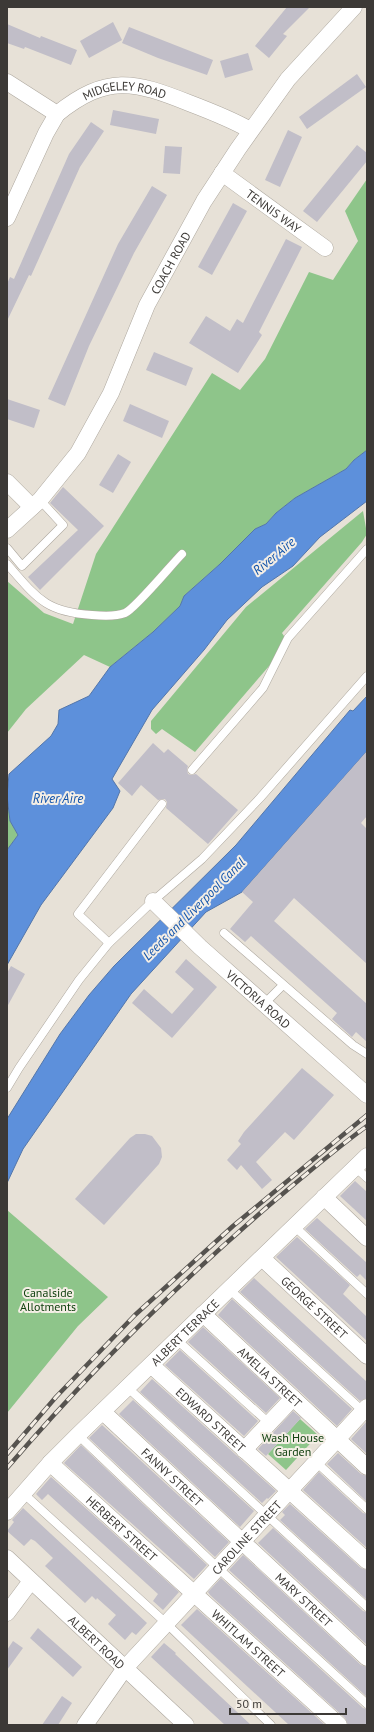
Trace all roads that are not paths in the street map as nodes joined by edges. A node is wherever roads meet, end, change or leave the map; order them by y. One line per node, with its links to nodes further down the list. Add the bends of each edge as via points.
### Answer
1 (354, 7): 4 (street, COACH ROAD, via 288,79)
2 (7, 82): 3 (street)
3 (57, 114): 4 (street, MIDGELEY ROAD, via 91,92 110,86 137,86 155,89 235,121); 6 (street)
4 (250, 130): 5 (street, COACH ROAD)
5 (222, 173): 7 (street, TENNIS WAY); 9 (street, COACH ROAD, via 204,200 147,306 111,393 78,453)
6 (7, 218)
7 (325, 248)
8 (7, 482): 9 (street)
9 (36, 504): 10 (street, COACH ROAD); 11 (lane, via 62,525 22,566)
10 (7, 530)
11 (7, 548)
12 (367, 549): 16 (lane, via 288,638 263,688)
13 (182, 554): 14 (lane, via 126,613 105,617 71,614 50,607 35,595)
14 (7, 564)
15 (367, 676): 18 (lane, via 260,798 202,859)
16 (192, 770)
17 (162, 804): 20 (lane, via 78,914)
18 (155, 903): 20 (lane); 22 (street, VICTORIA ROAD)
19 (224, 933): 21 (lane)
20 (109, 943): 24 (lane, via 79,980)
21 (283, 985): 22 (lane); 23 (lane)
22 (264, 1004): 25 (street, VICTORIA ROAD)
23 (367, 1054)
24 (7, 1088)
25 (364, 1092)
26 (367, 1156): 27 (street, ALBERT TERRACE)
27 (355, 1167): 28 (lane); 29 (street, ALBERT TERRACE)
28 (367, 1178)
29 (324, 1197): 30 (street, ALBERT TERRACE); 31 (street)
30 (294, 1226): 32 (street, ALBERT TERRACE); 34 (lane)
31 (367, 1238)
32 (262, 1258): 33 (street, ALBERT TERRACE); 37 (street, GEORGE STREET)
33 (229, 1289): 35 (street, ALBERT TERRACE); 41 (lane)
34 (367, 1294)
35 (203, 1314): 36 (street, ALBERT TERRACE); 40 (street, AMELIA STREET)
36 (177, 1340): 38 (street, ALBERT TERRACE); 43 (lane)
37 (367, 1356)
38 (151, 1365): 39 (street, ALBERT TERRACE); 46 (street, EDWARD STREET)
39 (128, 1388): 42 (street, ALBERT TERRACE); 54 (lane)
40 (293, 1398): 43 (street); 45 (street, AMELIA STREET)
41 (366, 1411): 45 (street, CAROLINE STREET)
42 (103, 1412): 44 (street, ALBERT TERRACE); 55 (street, FANNY STREET)
43 (268, 1423): 46 (street)
44 (78, 1435): 48 (street, ALBERT TERRACE); 58 (lane)
45 (337, 1439): 47 (street, CAROLINE STREET); 49 (street, AMELIA STREET)
46 (244, 1450): 50 (street, EDWARD STREET)
47 (316, 1462): 50 (street, CAROLINE STREET); 52 (lane)
48 (50, 1463): 51 (street, ALBERT TERRACE); 60 (street, HERBERT STREET)
49 (367, 1466)
50 (289, 1491): 54 (street, CAROLINE STREET); 57 (street, EDWARD STREET)
51 (24, 1494): 53 (street, ALBERT TERRACE); 63 (lane)
52 (367, 1509)
53 (7, 1512)
54 (267, 1515): 55 (street, CAROLINE STREET); 61 (lane)
55 (242, 1542): 58 (street, CAROLINE STREET); 64 (street, MARY STREET)
56 (7, 1558): 59 (street, ALBERT ROAD)
57 (367, 1560)
58 (218, 1568): 60 (street, CAROLINE STREET); 66 (lane)
59 (30, 1581): 62 (street); 65 (street, ALBERT ROAD)
60 (195, 1593): 63 (street, CAROLINE STREET); 70 (street, WHITLAM STREET)
61 (367, 1607)
62 (7, 1613)
63 (166, 1623): 65 (street, CAROLINE STREET); 69 (lane)
64 (367, 1658)
65 (125, 1668): 67 (street, CAROLINE STREET); 68 (street, ALBERT ROAD)
66 (367, 1704)
67 (85, 1725)
68 (186, 1725)
69 (271, 1725)
70 (339, 1725)

